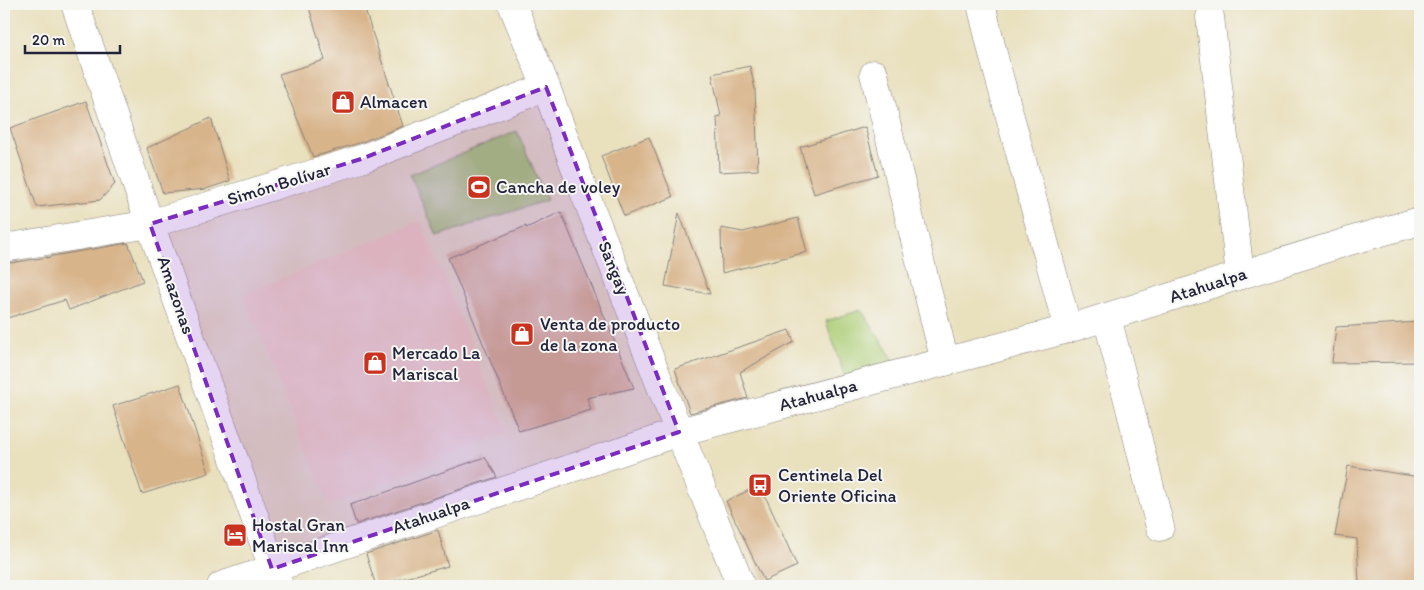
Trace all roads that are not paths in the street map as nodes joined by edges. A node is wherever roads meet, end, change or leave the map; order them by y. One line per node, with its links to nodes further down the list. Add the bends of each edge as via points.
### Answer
1 (75, 4): 8 (street, Amazonas)
2 (512, 4): 6 (street, Sangay)
3 (981, 4): 12 (street)
4 (1210, 18): 10 (street)
5 (874, 74): 13 (street)
6 (546, 87): 8 (street, Simón Bolívar, via 361,159); 14 (street, Sangay)
7 (1420, 220): 10 (street, Atahualpa)
8 (150, 224): 9 (street, Simón Bolívar); 16 (street, Amazonas)
9 (4, 248)
10 (1240, 275): 11 (street, Atahualpa)
11 (1107, 317): 12 (street, Atahualpa); 15 (street)
12 (1068, 329): 13 (street, Atahualpa)
13 (945, 362): 14 (street, Atahualpa)
14 (679, 432): 16 (street, Atahualpa); 18 (street, Sangay)
15 (1160, 527)
16 (276, 577): 17 (street, Atahualpa)
17 (220, 586)
18 (741, 586)

